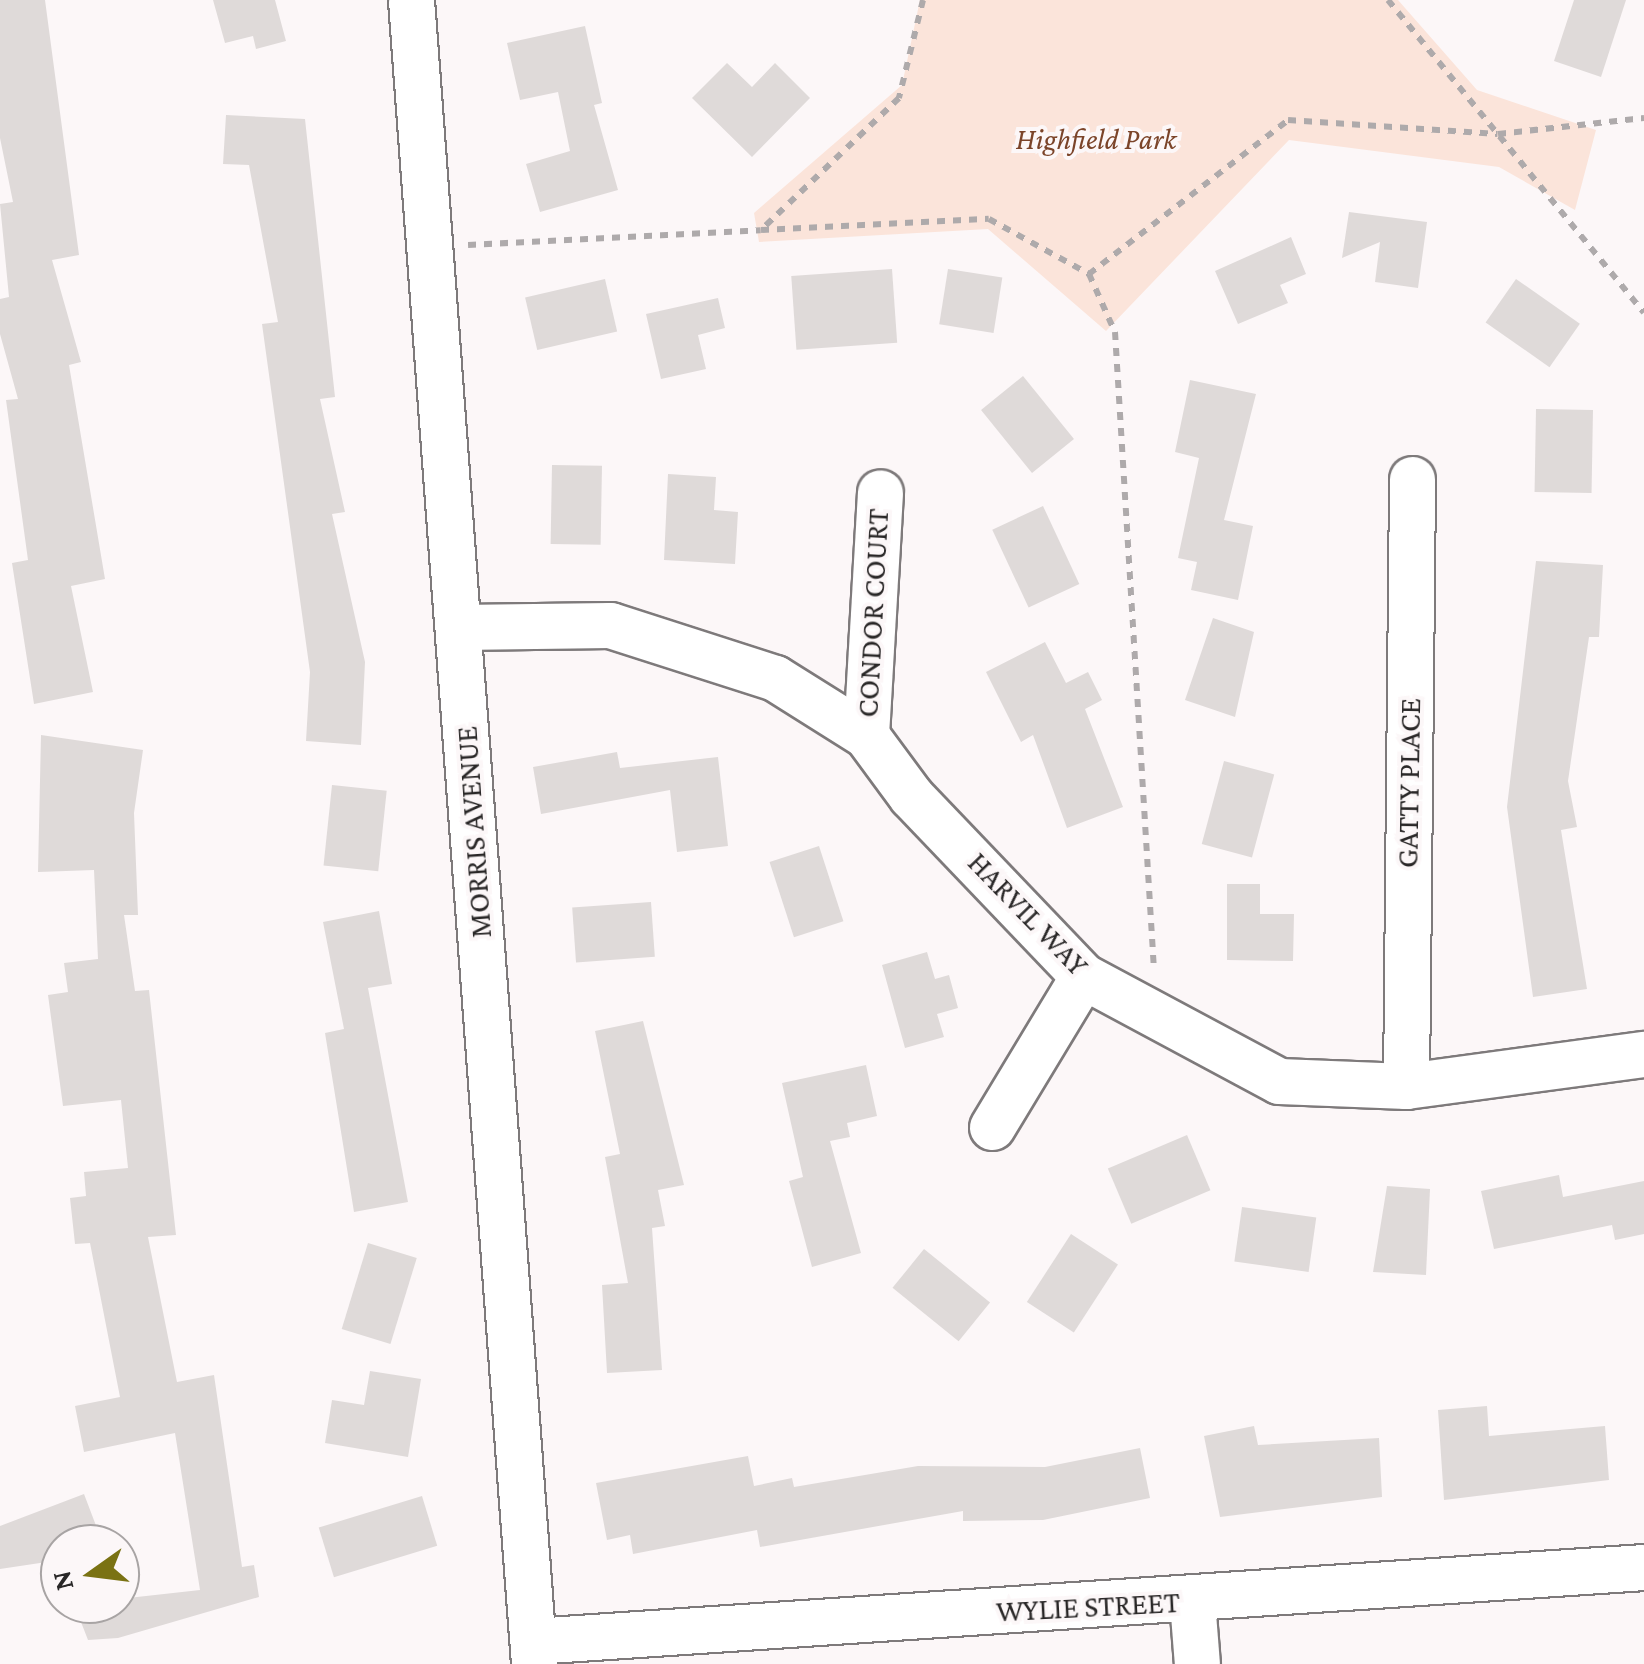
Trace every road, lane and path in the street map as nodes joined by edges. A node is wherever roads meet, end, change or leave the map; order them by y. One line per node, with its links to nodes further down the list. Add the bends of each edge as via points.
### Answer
1 (411, 0): 7 (street, MORRIS AVENUE)
2 (923, 0): 6 (path, via 899,98)
3 (1388, 0): 5 (path)
4 (1644, 118): 5 (path)
5 (1498, 134): 8 (path, via 1288,120); 9 (path)
6 (761, 230): 7 (path); 8 (path, via 989,218)
7 (430, 247): 12 (street, MORRIS AVENUE)
8 (1088, 274): 15 (path, via 1115,332)
9 (1644, 313)
10 (1412, 479): 17 (street, GATTY PLACE)
11 (880, 492): 13 (street, CONDOR COURT)
12 (460, 627): 13 (street, HARVIL WAY, via 610,626 775,678); 21 (street, MORRIS AVENUE)
13 (866, 734): 14 (street, HARVIL WAY, via 911,796)
14 (1083, 976): 15 (street, HARVIL WAY); 18 (street)
15 (1157, 1020): 17 (street, HARVIL WAY, via 1279,1081)
16 (1644, 1054): 17 (street, HARVIL WAY)
17 (1406, 1086)
18 (992, 1127)
19 (1644, 1567): 20 (street, WYLIE STREET)
20 (1192, 1601): 21 (street, WYLIE STREET); 22 (street)
21 (533, 1652)
22 (1197, 1664)

